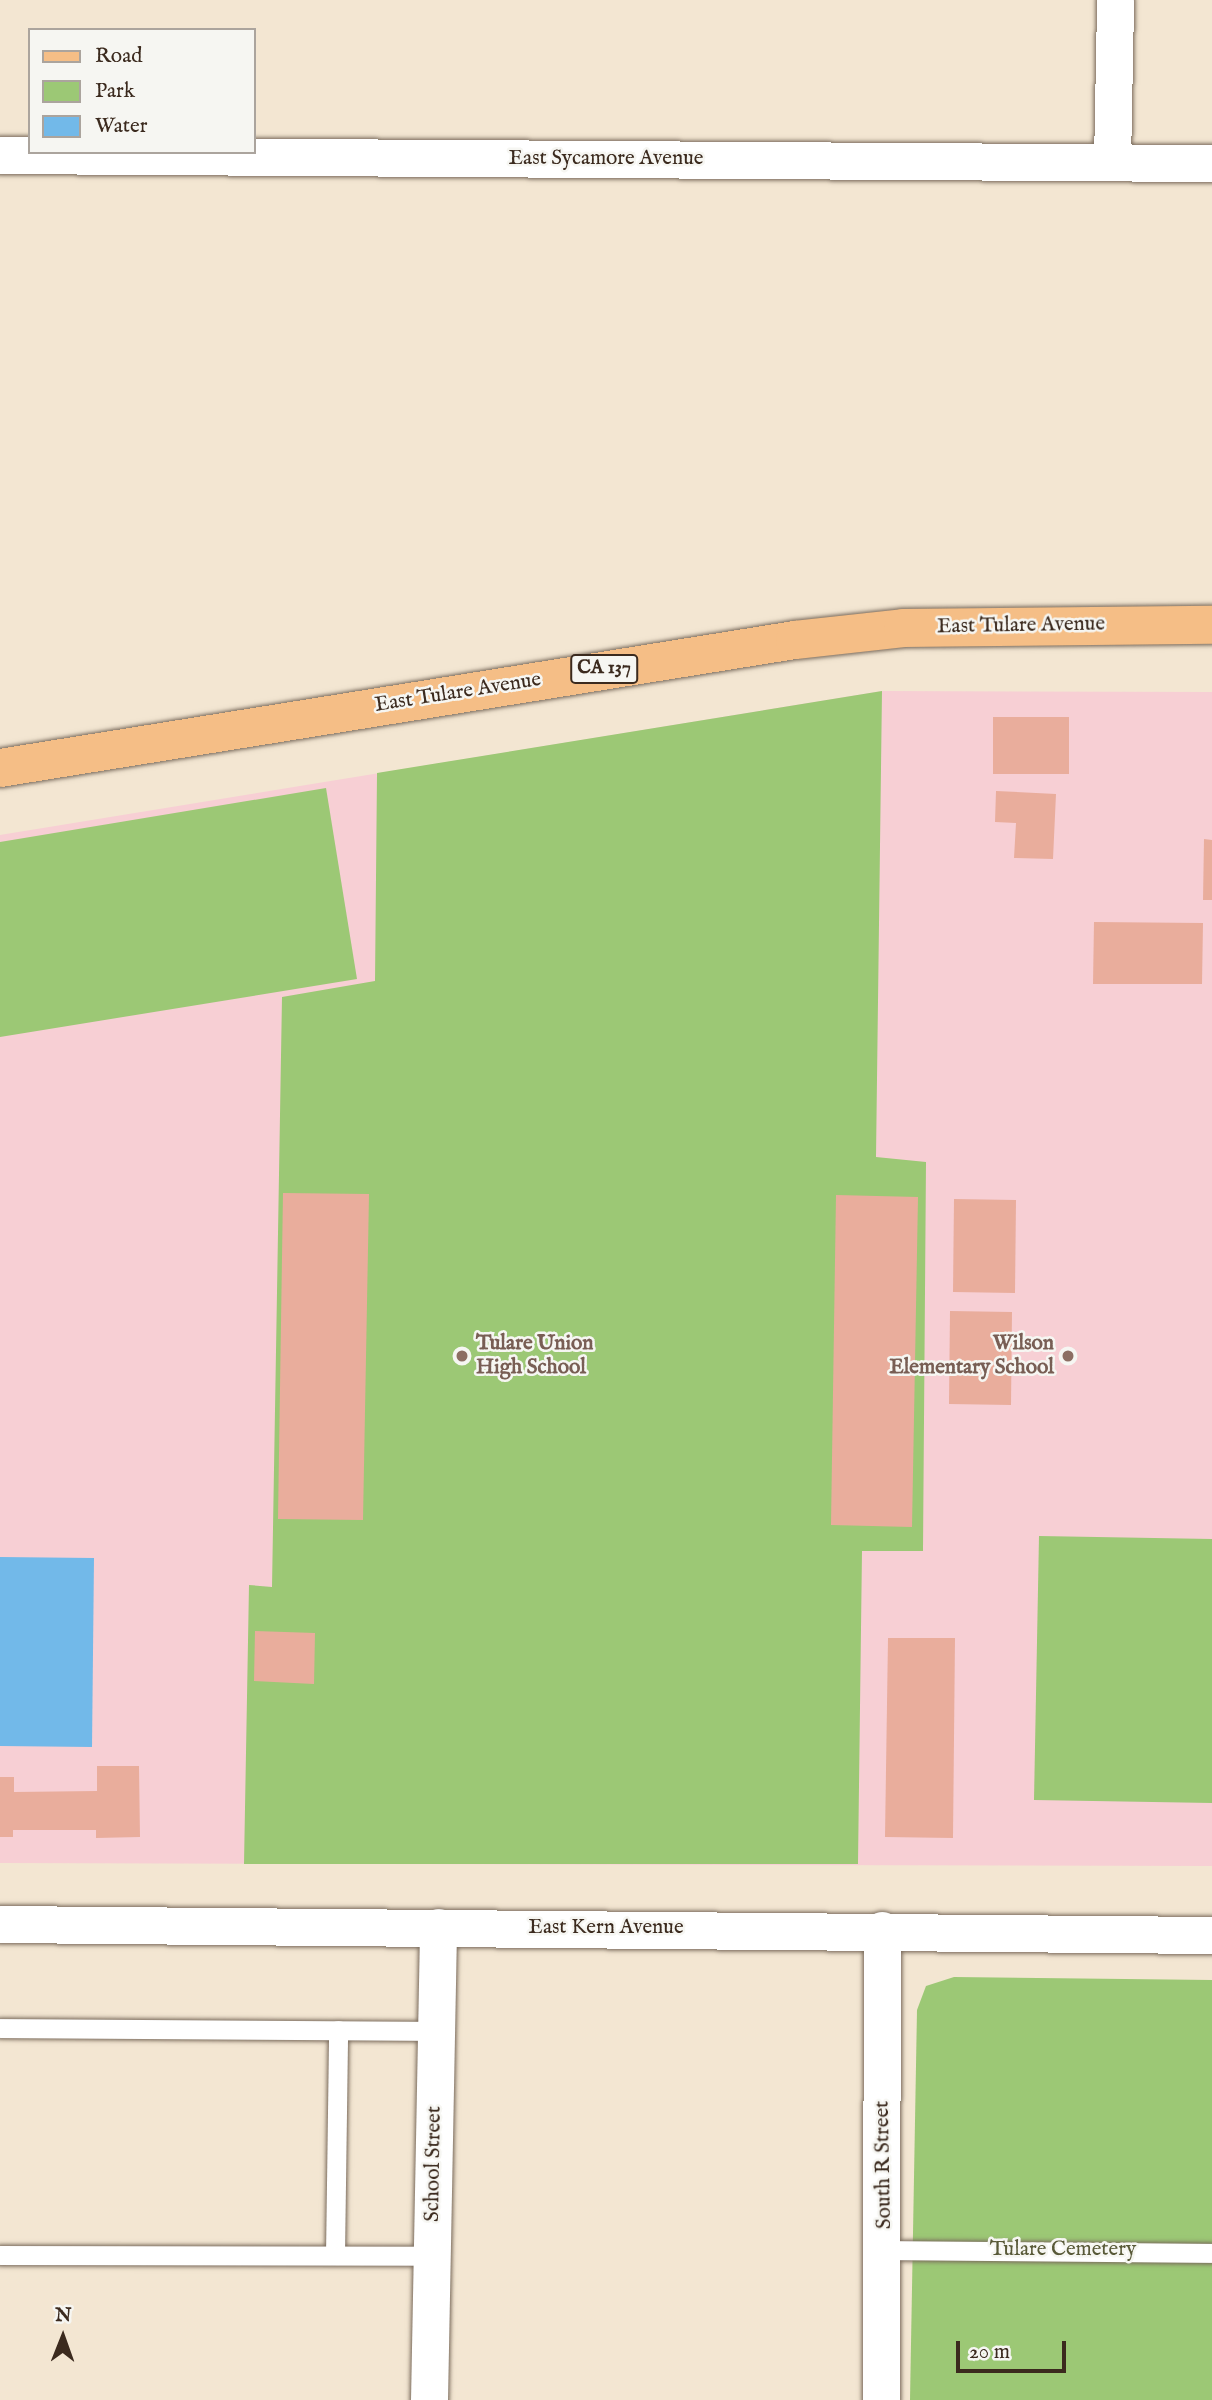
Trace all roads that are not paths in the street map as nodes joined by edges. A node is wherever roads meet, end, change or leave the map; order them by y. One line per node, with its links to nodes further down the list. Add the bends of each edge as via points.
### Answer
1 (1115, 0): 3 (street)
2 (0, 155): 3 (street, East Sycamore Avenue)
3 (1112, 162): 4 (street, East Sycamore Avenue)
4 (1212, 163)
5 (1212, 625): 6 (main road, East Tulare Avenue / CA 137, via 941,626 795,640)
6 (0, 768)
7 (0, 1924): 8 (street, East Kern Avenue)
8 (438, 1927): 9 (street, East Kern Avenue); 13 (street, School Street)
9 (882, 1930): 10 (street, East Kern Avenue); 14 (street, South R Street)
10 (1212, 1935)
11 (0, 2028): 12 (lane)
12 (338, 2030): 13 (lane); 17 (lane)
13 (437, 2031): 18 (street, School Street)
14 (885, 2250): 15 (lane); 20 (street, South R Street)
15 (1212, 2253)
16 (0, 2255): 17 (lane)
17 (335, 2255): 18 (lane)
18 (432, 2256): 19 (street, School Street)
19 (429, 2400)
20 (881, 2400)

